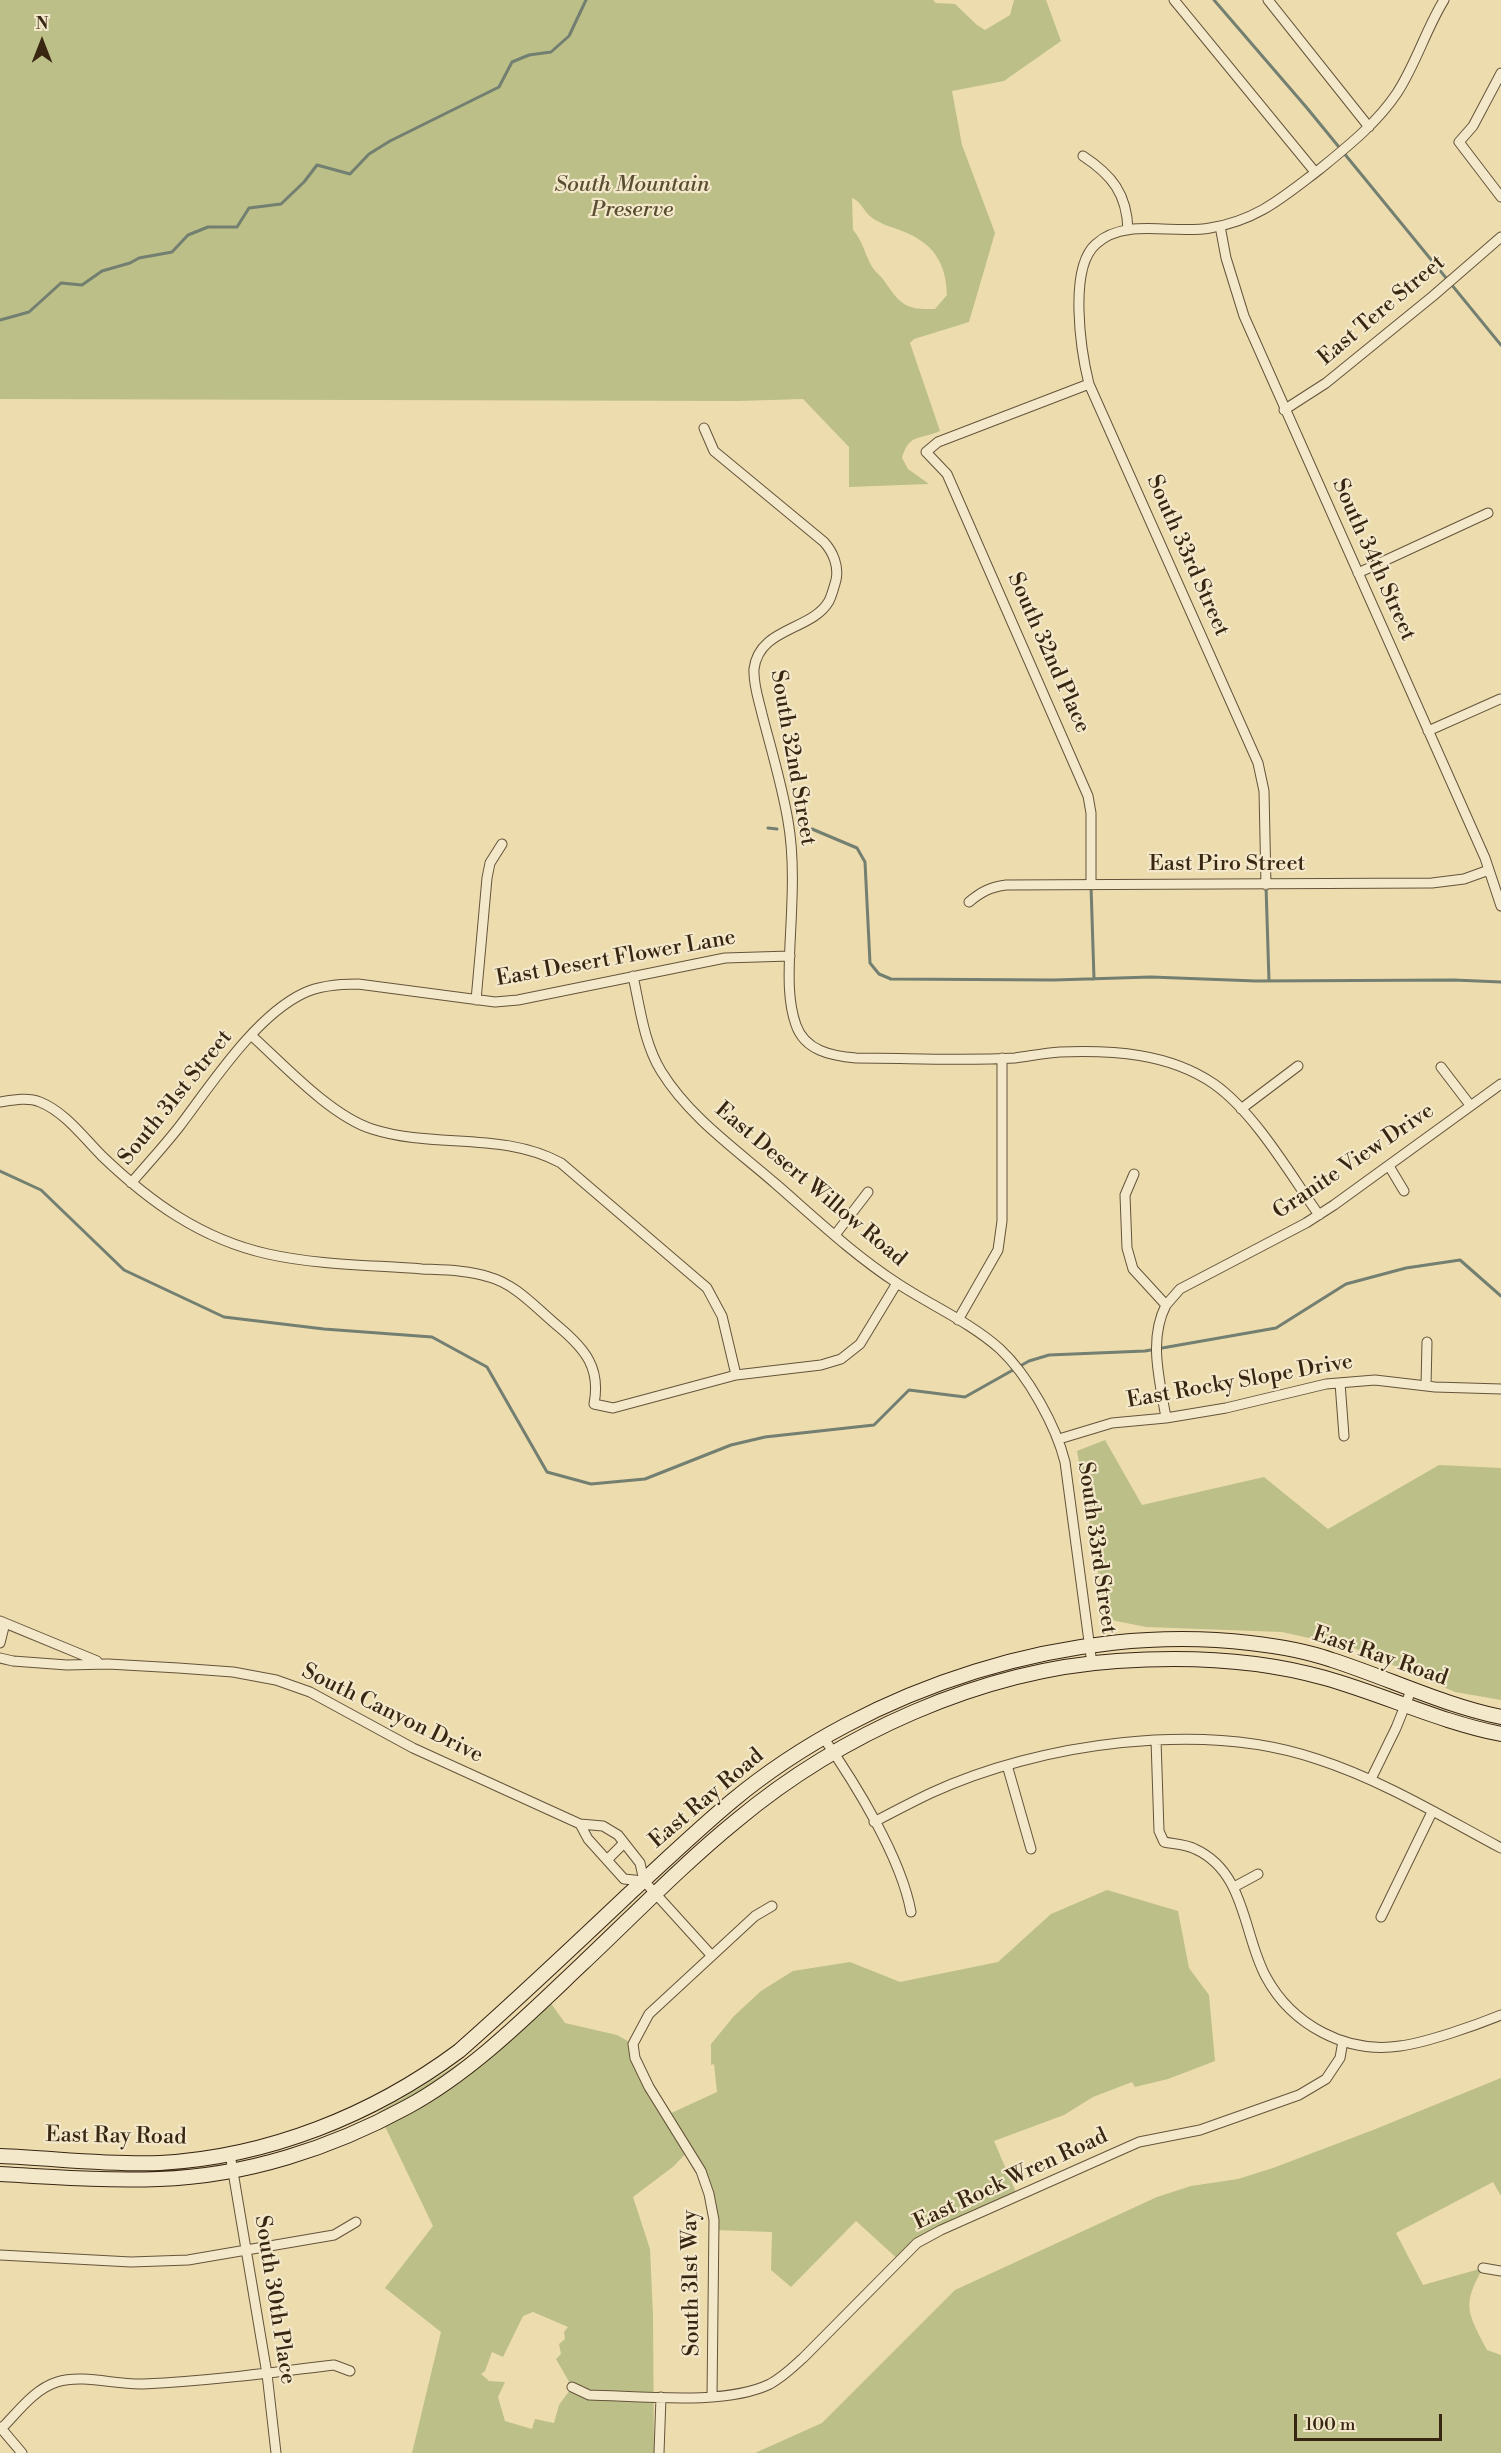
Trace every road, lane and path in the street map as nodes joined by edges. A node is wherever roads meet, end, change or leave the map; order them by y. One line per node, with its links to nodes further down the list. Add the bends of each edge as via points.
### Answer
1 (1174, 0): 7 (street)
2 (1268, 0): 5 (street)
3 (1444, 0): 5 (street, via 1398,91)
4 (1501, 73): 8 (street, via 1473,126 1459,142)
5 (1369, 127): 7 (street)
6 (1083, 156): 10 (street, via 1102,168 1115,184 1128,212)
7 (1315, 172): 9 (street, via 1273,206)
8 (1501, 197)
9 (1220, 226): 10 (street); 13 (street, South 34th Street, via 1244,316)
10 (1128, 230): 12 (street, South 33rd Street, via 1117,231 1094,245 1080,278 1083,360)
11 (1501, 237): 13 (street, East Tere Street, via 1326,383)
12 (1089, 384): 21 (street, South 32nd Place, via 938,442 926,452 947,474 1084,785 1091,813); 22 (street, South 33rd Street, via 1258,763 1264,791)
13 (1284, 410): 16 (street, South 34th Street)
14 (704, 428): 25 (street, South 32nd Street, via 714,451 824,542 835,560 837,575 828,603 773,638 759,654 754,669 788,820)
15 (1488, 513): 16 (street)
16 (1358, 573): 18 (street, South 34th Street)
17 (1500, 699): 18 (street)
18 (1428, 731): 20 (street, South 34th Street)
19 (502, 844): 27 (street, via 490,863 487,878)
20 (1489, 870): 22 (street, East Piro Street, via 1464,879 1432,883); 24 (street, South 34th Street)
21 (1091, 884): 22 (street, East Piro Street); 23 (street, East Piro Street, via 992,887)
22 (1266, 885)
23 (969, 902)
24 (1501, 906)
25 (790, 956): 26 (street, East Desert Flower Lane, via 725,958); 29 (street, South 32nd Street, via 796,1027 807,1042 833,1056)
26 (633, 976): 27 (street, East Desert Flower Lane, via 518,1000); 42 (street, East Desert Willow Road, via 649,1047 683,1102)
27 (476, 1000): 28 (street, East Desert Flower Lane, via 340,984 304,993 276,1012)
28 (252, 1036): 38 (street, South 31st Street); 47 (street, via 343,1115 369,1128 393,1135 521,1147 561,1163 707,1288 722,1317)
29 (1002, 1058): 35 (street, via 1059,1052 1117,1052 1157,1059 1188,1069 1214,1084); 45 (street, via 1002,1221 998,1250)
30 (1298, 1066): 35 (street)
31 (1441, 1067): 34 (street)
32 (1501, 1084): 34 (street, Granite View Drive)
33 (0, 1102): 38 (street, via 39,1102 58,1113)
34 (1470, 1105): 36 (street, Granite View Drive)
35 (1241, 1108): 41 (street)
36 (1389, 1166): 39 (street); 41 (street, Granite View Drive)
37 (1134, 1174): 44 (street, via 1125,1195 1127,1248 1133,1269)
38 (131, 1184): 47 (street, via 204,1233 269,1254 490,1277 513,1289 587,1354 597,1388 594,1404 613,1408)
39 (1404, 1191)
40 (868, 1192): 42 (street)
41 (1319, 1215): 44 (street, Granite View Drive, via 1180,1289)
42 (835, 1235): 43 (street, East Desert Willow Road)
43 (897, 1283): 45 (street, East Desert Willow Road); 47 (street, via 860,1344 841,1359)
44 (1166, 1305): 51 (street, via 1156,1341)
45 (958, 1320): 53 (street, East Desert Willow Road, via 1001,1350 1029,1386)
46 (1427, 1342): 49 (street)
47 (736, 1375)
48 (1340, 1383): 49 (street, East Rocky Slope Drive, via 1375,1380); 51 (street, East Rocky Slope Drive); 52 (street)
49 (1426, 1386): 50 (street, East Rocky Slope Drive)
50 (1501, 1389)
51 (1166, 1418): 53 (street, East Rocky Slope Drive, via 1112,1423)
52 (1344, 1436)
53 (1059, 1439): 56 (street, South 33rd Street)
54 (3, 1622): 55 (street, South Canyon Drive); 58 (street, South Canyon Drive, via 86,1659)
55 (0, 1643)
56 (1090, 1647): 59 (street, South 33rd Street); 60 (main road, East Ray Road, via 1193,1640 1247,1643 1328,1658); 64 (main road, East Ray Road, via 979,1670 894,1702)
57 (0, 1658): 58 (street, South Canyon Drive, via 67,1665)
58 (108, 1664): 71 (street, South Canyon Drive, via 233,1672 276,1680 310,1692 413,1748)
59 (1092, 1664): 61 (main road, East Ray Road, via 1195,1660 1269,1665 1323,1677); 66 (main road, East Ray Road, via 1013,1679 951,1697)
60 (1412, 1688): 61 (street); 62 (main road, East Ray Road)
61 (1405, 1706): 63 (main road, East Ray Road); 68 (street)
62 (1501, 1717)
63 (1501, 1734)
64 (823, 1737): 66 (street); 78 (main road, East Ray Road, via 732,1800)
65 (1156, 1740): 67 (street, via 1089,1748); 68 (street, via 1279,1748); 77 (street, via 1159,1831 1164,1842 1194,1848 1213,1860)
66 (834, 1753): 70 (street); 78 (main road, East Ray Road, via 738,1819)
67 (1007, 1765): 70 (street, via 932,1792); 74 (street)
68 (1371, 1779): 69 (street)
69 (1432, 1812): 73 (street); 81 (street)
70 (874, 1822): 80 (street, via 899,1873)
71 (580, 1824): 72 (street, South Canyon Drive, via 603,1826); 75 (street)
72 (624, 1843): 75 (street); 78 (street, South Canyon Drive, via 640,1863)
73 (1501, 1848)
74 (1031, 1849)
75 (607, 1860): 78 (street, via 624,1878)
76 (1258, 1874): 77 (street)
77 (1234, 1887): 84 (street, via 1266,1977 1294,2014)
78 (650, 1888): 82 (street); 85 (main road, East Ray Road, via 429,2073 318,2129); 87 (main road, East Ray Road, via 524,2018 438,2088 408,2107 310,2151)
79 (772, 1906): 82 (street, via 755,1916)
80 (911, 1912)
81 (1380, 1917)
82 (712, 1956): 98 (street, South 31st Way, via 649,2014 633,2044 635,2058 649,2087 689,2151 709,2194 714,2220)
83 (1501, 2015): 84 (street, via 1400,2046)
84 (1343, 2042): 98 (street, East Rock Wren Road, via 1340,2058 1326,2079 1299,2095 1200,2130 1139,2142 917,2243 785,2374 749,2392)
85 (230, 2154): 86 (main road, East Ray Road, via 158,2163); 87 (street, South 30th Place)
86 (0, 2156)
87 (233, 2171): 88 (main road, East Ray Road, via 160,2179); 90 (street, South 30th Place)
88 (0, 2174)
89 (356, 2222): 90 (street, via 334,2235)
90 (248, 2251): 91 (street, via 188,2260 131,2262); 95 (street, South 30th Place)
91 (0, 2255)
92 (1484, 2268): 93 (street)
93 (1501, 2271)
94 (350, 2371): 95 (street, via 334,2366)
95 (267, 2374): 99 (street, via 137,2384 58,2382 36,2394); 101 (street, South 30th Place)
96 (573, 2387): 97 (street, East Rock Wren Road, via 589,2395)
97 (661, 2397): 98 (street, East Rock Wren Road); 102 (street)
98 (712, 2397)
99 (1, 2428): 100 (street)
100 (22, 2453)
101 (276, 2453)
102 (659, 2453)

